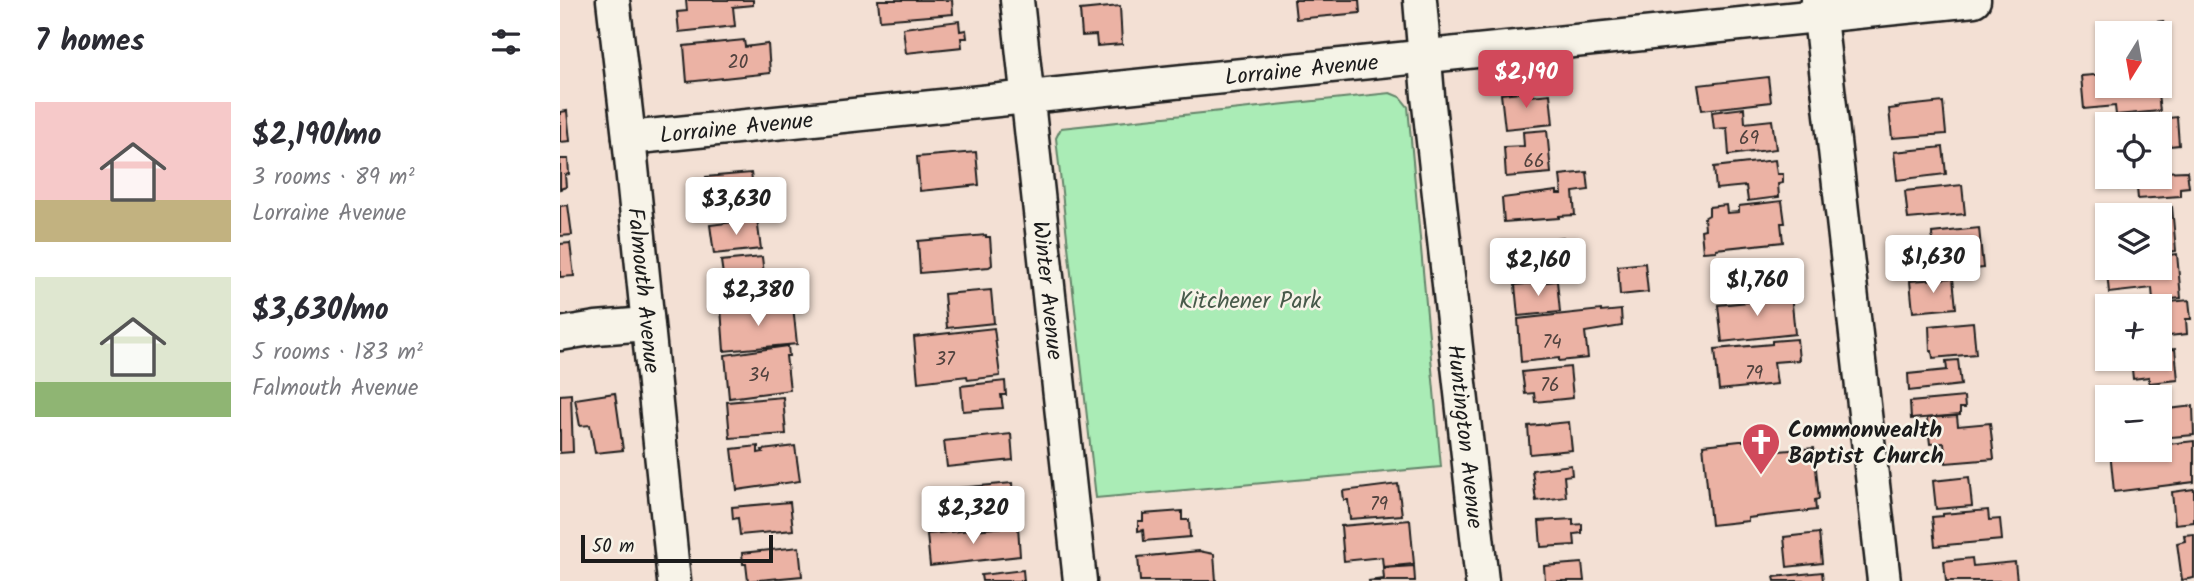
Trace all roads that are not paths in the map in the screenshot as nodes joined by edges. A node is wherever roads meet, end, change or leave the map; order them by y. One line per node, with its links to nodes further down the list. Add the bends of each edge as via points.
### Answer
1 (612, 0): 8 (street, Falmouth Avenue)
2 (1017, 0): 7 (street, Winter Avenue)
3 (1420, 0): 6 (street, Huntington Avenue)
4 (1974, 0): 5 (street, Lorraine Avenue)
5 (1819, 8): 6 (street, Lorraine Avenue); 14 (street)
6 (1425, 56): 7 (street, Lorraine Avenue); 13 (street, Huntington Avenue)
7 (1027, 96): 8 (street, Lorraine Avenue); 12 (street, Winter Avenue)
8 (629, 138): 9 (street, Falmouth Avenue)
9 (647, 324): 10 (street); 11 (street, Falmouth Avenue)
10 (560, 334)
11 (674, 581)
12 (1080, 581)
13 (1482, 581)
14 (1884, 581)

